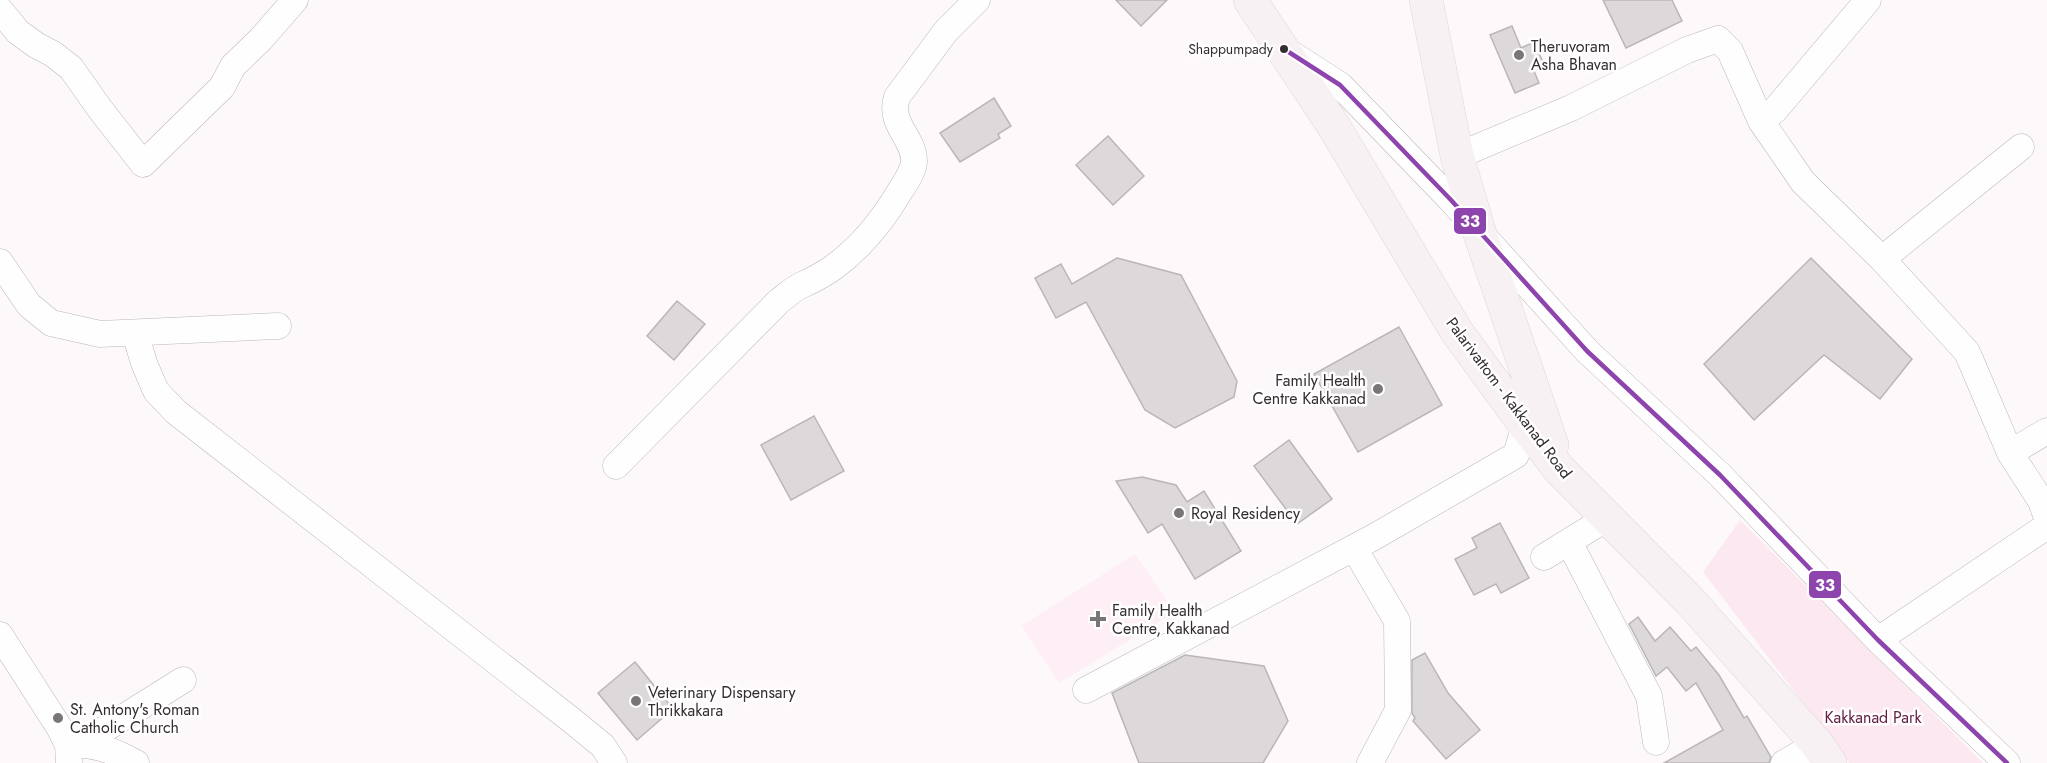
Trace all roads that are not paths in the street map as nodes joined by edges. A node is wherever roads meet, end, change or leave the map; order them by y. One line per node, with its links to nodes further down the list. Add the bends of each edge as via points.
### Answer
1 (295, 0): 6 (street, via 233,66 222,87 143,164 71,68 18,32)
2 (977, 0): 19 (street, via 946,31 897,97 896,118 914,160 911,173 890,208 865,239 835,266 779,301)
3 (1250, 0): 7 (main road, Palarivattom - Kakkanad Road)
4 (1426, 0): 10 (main road)
5 (1868, 0): 8 (street, via 1775,110)
6 (0, 10)
7 (1284, 49): 11 (street, via 1340,85); 16 (main road, Palarivattom - Kakkanad Road, via 1457,332)
8 (1761, 121): 10 (street, via 1730,51 1718,39); 12 (street, via 1803,182)
9 (2021, 147): 12 (street)
10 (1457, 156): 11 (main road)
11 (1479, 231): 20 (main road); 28 (street, via 1587,351 1720,476)
12 (1882, 259): 18 (street, via 1967,352)
13 (0, 262): 15 (street, via 29,305 51,323 100,334)
14 (278, 326): 15 (street)
15 (135, 333): 35 (street, via 156,391 176,412 570,719 603,746)
16 (1525, 424): 20 (main road, Palarivattom - Kakkanad Road); 25 (street, via 1516,455)
17 (2047, 431): 18 (street)
18 (2010, 453): 22 (street, via 2041,501)
19 (616, 466)
20 (1560, 470): 21 (main road, Palarivattom - Kakkanad Road)
21 (1607, 518): 24 (street); 33 (main road, Palarivattom - Kakkanad Road, via 1690,601)
22 (2047, 518)
23 (2047, 526): 28 (street)
24 (1569, 542): 26 (street); 31 (street, via 1649,696)
25 (1354, 548): 30 (street); 36 (street, via 1397,621 1398,710)
26 (1544, 557)
27 (0, 635): 32 (street)
28 (1878, 640): 38 (street)
29 (183, 680): 32 (street)
30 (1086, 690)
31 (1656, 742)
32 (72, 751): 34 (street, via 120,754)
33 (1824, 754): 37 (street)
34 (136, 763)
35 (614, 763)
36 (1370, 763)
37 (1784, 763)
38 (2007, 763)

